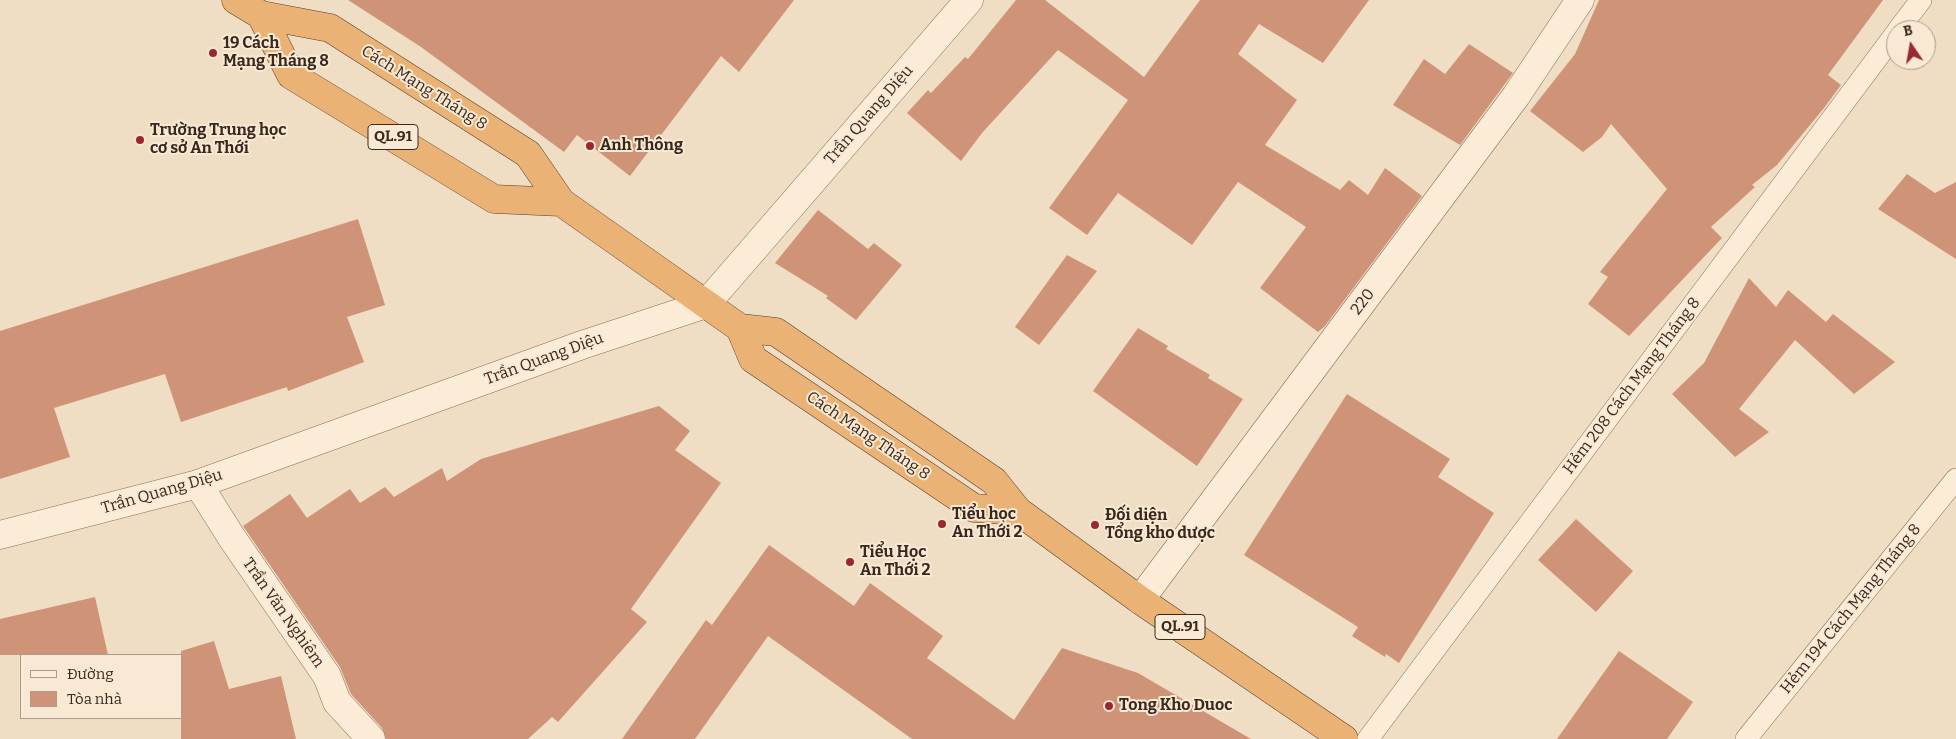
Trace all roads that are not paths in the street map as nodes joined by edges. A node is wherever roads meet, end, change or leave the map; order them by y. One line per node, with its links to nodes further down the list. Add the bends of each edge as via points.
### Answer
1 (236, 0): 5 (highway, Cách Mạng Tháng 8 / QL.91)
2 (969, 0): 9 (street, Trần Quang Diệu)
3 (1580, 0): 13 (street, 220, via 1516,96)
4 (1921, 0): 6 (lane, Hẻm 208 Cách Mạng Tháng 8)
5 (261, 16): 8 (highway, Cách Mạng Tháng 8 / QL.91, via 330,28 528,154); 8 (highway, QL.91, via 291,75 494,199)
6 (1906, 20)
7 (1886, 46): 16 (lane, Hẻm 208 Cách Mạng Tháng 8)
8 (561, 202): 9 (highway, Cách Mạng Tháng 8 / QL.91)
9 (706, 304): 11 (street, Trần Quang Diệu, via 582,345); 13 (highway, Cách Mạng Tháng 8 / QL.91, via 740,328 753,359 974,508 1018,511)
10 (1956, 478): 17 (lane, Hẻm 194 Cách Mạng Tháng 8)
11 (198, 484): 12 (street, Trần Quang Diệu); 14 (street, Trần Văn Nghiêm, via 327,676 336,702)
12 (0, 536)
13 (1140, 600): 15 (highway, Cách Mạng Tháng 8 / QL.91)
14 (371, 739)
15 (1344, 739)
16 (1368, 739)
17 (1746, 739)

